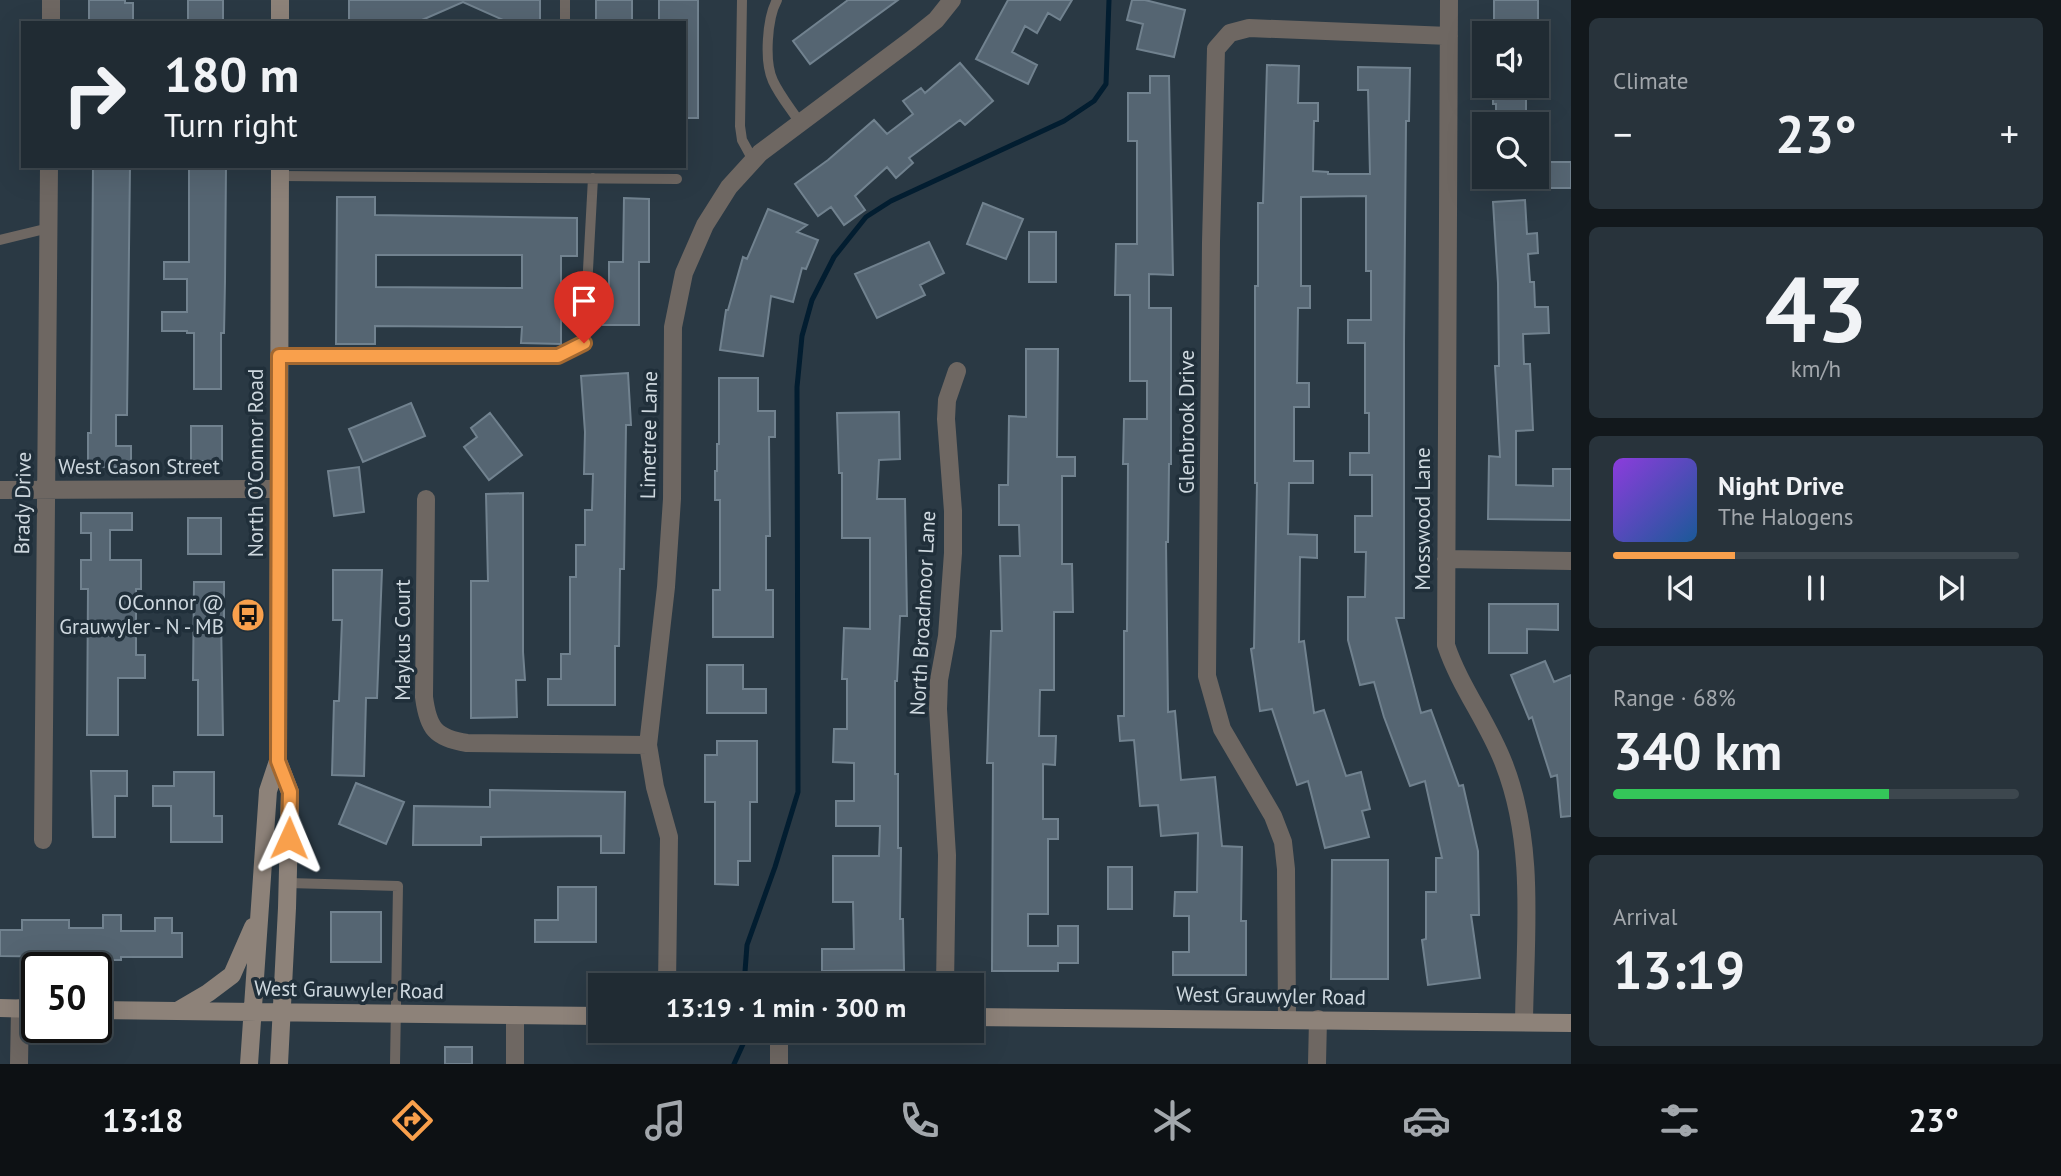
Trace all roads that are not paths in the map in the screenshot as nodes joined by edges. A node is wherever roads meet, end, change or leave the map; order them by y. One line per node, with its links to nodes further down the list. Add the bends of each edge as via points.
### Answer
1 (51, 0): 8 (street)
2 (280, 0): 9 (main road)
3 (565, 0): 10 (lane)
4 (742, 0): 13 (lane, via 740,126)
5 (777, 0): 12 (lane, via 771,10 767,57 772,79)
6 (952, 0): 12 (street, Limetree Lane, via 928,27)
7 (1449, 0): 11 (street, Mosswood Lane)
8 (51, 21)
9 (280, 21)
10 (565, 21)
11 (1449, 36): 26 (street, Mosswood Lane); 45 (street, Glenbrook Drive, via 1249,28 1230,33 1216,49 1207,676 1222,729 1273,816 1283,842)
12 (800, 123): 13 (street, Limetree Lane)
13 (753, 160): 28 (street, Limetree Lane, via 705,225 678,297 673,327 667,575)
14 (49, 168): 18 (street, Brady Drive)
15 (280, 171): 16 (lane); 20 (main road, North O'Connor Road)
16 (593, 178): 17 (lane); 20 (lane, via 584,343 558,356)
17 (677, 179)
18 (49, 228): 19 (lane); 24 (street, Brady Drive)
19 (0, 240)
20 (279, 356): 22 (main road, North O'Connor Road)
21 (957, 371): 34 (street, North Broadmoor Lane, via 947,400 953,553 938,709 947,855)
22 (279, 489): 24 (street, West Cason Street); 29 (main road, North O'Connor Road)
23 (0, 490): 24 (street, West Cason Street)
24 (46, 490): 30 (street, Brady Drive)
25 (426, 499): 28 (street, Maykus Court, via 424,697 427,720 437,732 467,743)
26 (1446, 559): 27 (street); 47 (street, Mosswood Lane, via 1446,645 1504,763 1523,833)
27 (1571, 561)
28 (648, 745): 33 (street, Limetree Lane, via 669,838)
29 (278, 761): 31 (main road, North O'Connor Road, via 290,792); 32 (main road, North O'Connor Road, via 268,791)
30 (43, 840)
31 (288, 883): 40 (main road, North O'Connor Road); 41 (lane, via 398,886)
32 (260, 908): 38 (main road, via 232,975); 39 (main road, North O'Connor Road)
33 (667, 973)
34 (945, 973)
35 (0, 1008): 36 (main road)
36 (21, 1009)
37 (112, 1010): 38 (main road, West Grauwyler Road)
38 (177, 1011): 39 (main road, West Grauwyler Road)
39 (252, 1012): 40 (main road, West Grauwyler Road); 52 (main road, North O'Connor Road)
40 (282, 1013): 41 (main road, West Grauwyler Road); 53 (main road, North O'Connor Road)
41 (396, 1014): 42 (main road, West Grauwyler Road); 54 (lane)
42 (515, 1016): 43 (main road, West Grauwyler Road); 55 (street)
43 (588, 1016)
44 (984, 1017): 45 (main road, West Grauwyler Road)
45 (1287, 1018): 46 (main road, West Grauwyler Road)
46 (1318, 1019): 47 (main road, West Grauwyler Road); 57 (street)
47 (1524, 1022): 48 (main road, West Grauwyler Road)
48 (1571, 1023)
49 (22, 1043): 51 (street)
50 (779, 1043): 56 (street)
51 (19, 1064)
52 (249, 1064)
53 (279, 1064)
54 (395, 1064)
55 (515, 1064)
56 (779, 1064)
57 (1317, 1064)

